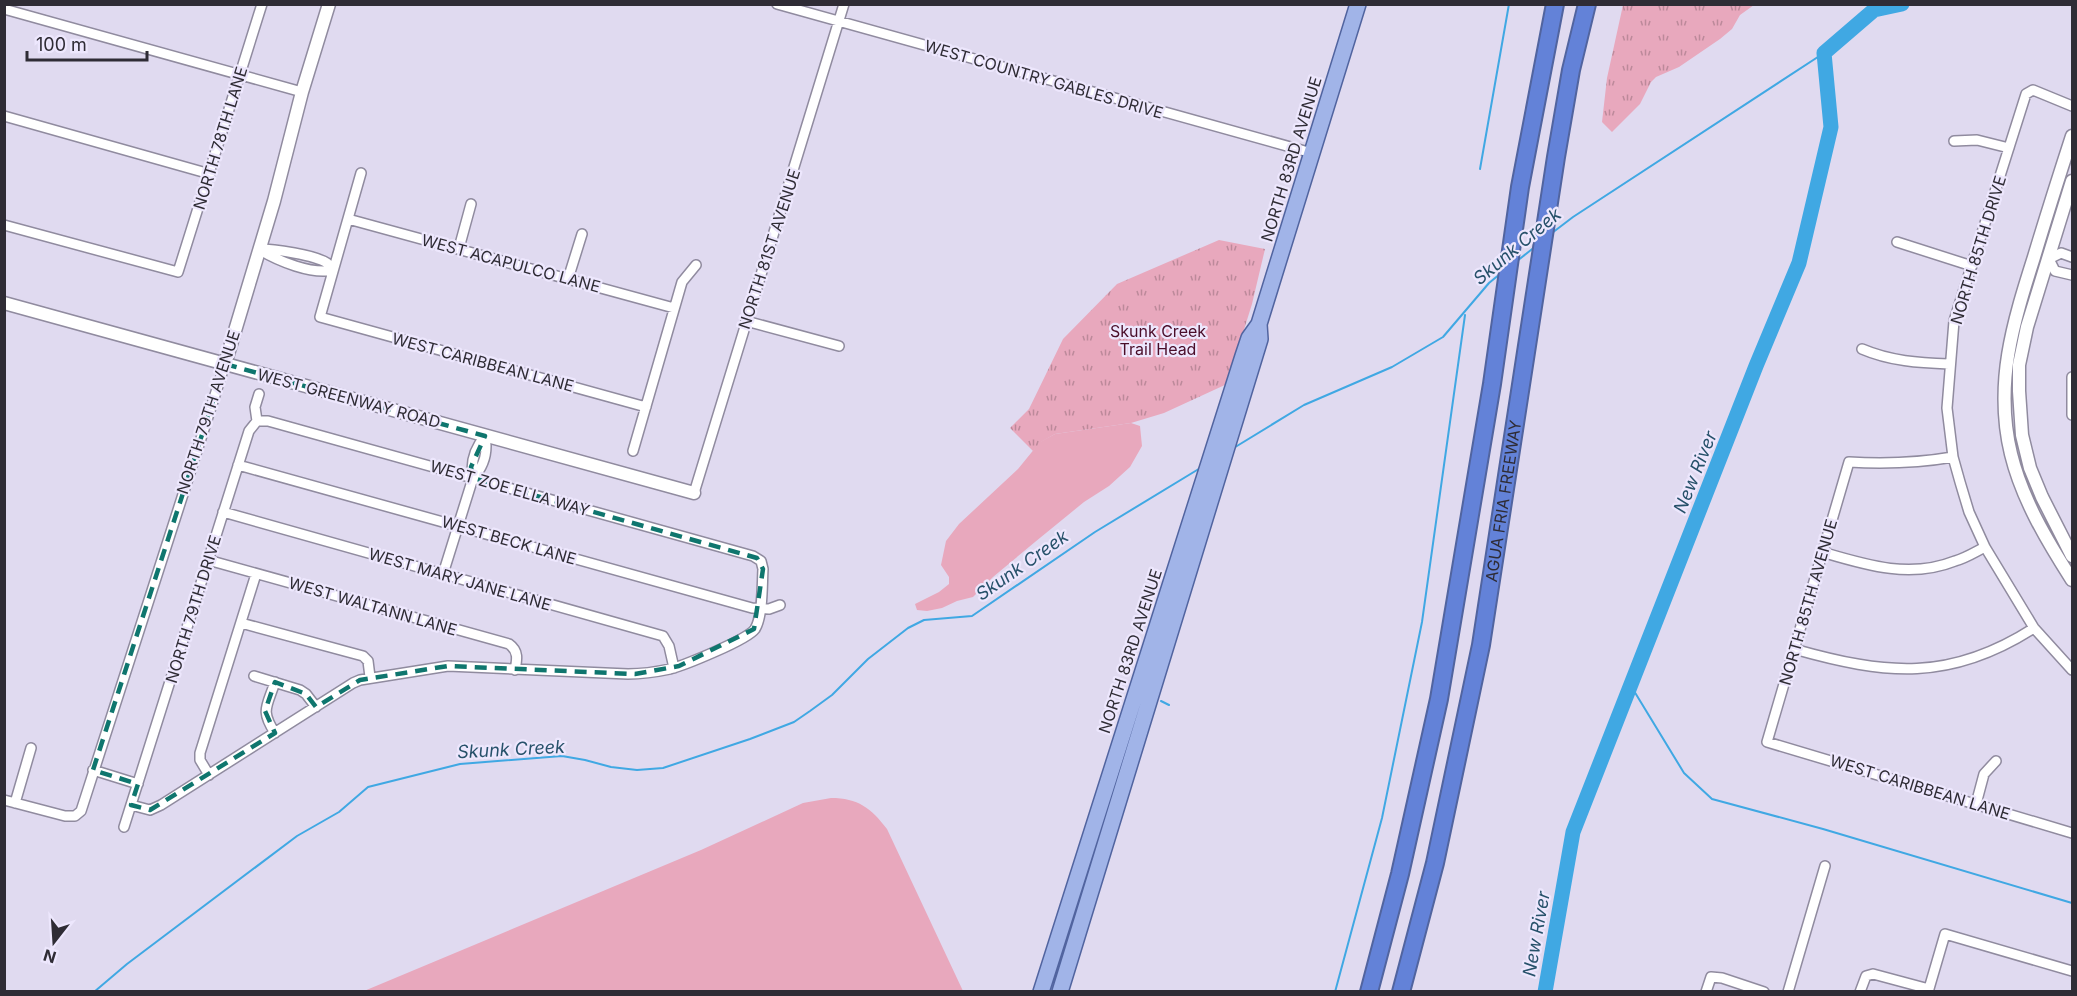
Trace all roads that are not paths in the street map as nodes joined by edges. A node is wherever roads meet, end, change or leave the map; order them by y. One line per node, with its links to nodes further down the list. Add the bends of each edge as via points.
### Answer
1 (262, 4): 10 (street, NORTH 78TH LANE)
2 (329, 4): 11 (street, NORTH 79TH AVENUE)
3 (777, 4): 9 (street, WEST COUNTRY GABLES DRIVE)
4 (844, 4): 9 (street, NORTH 81ST AVENUE)
5 (1358, 4): 17 (main road, NORTH 83RD AVENUE)
6 (1555, 4): 94 (highway, AGUA FRIA FREEWAY, via 1520,187 1492,384 1439,699 1400,874)
7 (1587, 4): 95 (highway, AGUA FRIA FREEWAY, via 1556,157 1482,645 1435,863)
8 (4, 9): 10 (street)
9 (839, 22): 17 (street, WEST COUNTRY GABLES DRIVE); 38 (street, NORTH 81ST AVENUE)
10 (241, 75): 11 (street); 19 (street, NORTH 78TH LANE)
11 (302, 92): 27 (street, NORTH 79TH AVENUE)
12 (2073, 106): 16 (street, NORTH 85TH DRIVE, via 2033,90 2026,94)
13 (4, 116): 19 (street)
14 (2073, 136): 28 (street)
15 (1954, 141): 16 (street, via 1977,140)
16 (2009, 148): 32 (street, NORTH 85TH DRIVE)
17 (1312, 153): 41 (main road, NORTH 83RD AVENUE, via 1259,324 1249,338)
18 (360, 173): 22 (street)
19 (210, 174): 23 (street, NORTH 78TH LANE, via 178,272)
20 (2073, 181): 30 (street)
21 (471, 204): 26 (street)
22 (348, 219): 26 (street, WEST ACAPULCO LANE); 33 (street)
23 (4, 225)
24 (582, 234): 35 (street)
25 (1897, 243): 32 (street)
26 (459, 248): 35 (street, WEST ACAPULCO LANE)
27 (259, 249): 33 (street, via 284,262 323,272); 42 (street, NORTH 79TH AVENUE)
28 (2035, 255): 30 (street); 63 (street, via 2013,323 2006,364 2006,417 2011,453 2022,486)
29 (2073, 257): 30 (street, via 2061,253)
30 (2049, 259): 34 (street, via 2055,271); 59 (street, via 2019,365 2022,435 2036,482)
31 (696, 265): 37 (street, via 682,282)
32 (1972, 266): 43 (street, NORTH 85TH DRIVE, via 1954,321)
33 (333, 270): 46 (street, WEST CARIBBEAN LANE, via 320,317)
34 (2073, 275)
35 (568, 279): 37 (street, WEST ACAPULCO LANE)
36 (4, 303): 42 (street, WEST GREENWAY ROAD)
37 (674, 308): 46 (street)
38 (746, 321): 39 (street); 54 (street, NORTH 81ST AVENUE)
39 (839, 346)
40 (1862, 349): 43 (street, via 1899,360)
41 (1250, 352): 92 (main road, NORTH 83RD AVENUE, via 1093,822); 93 (main road, NORTH 83RD AVENUE, via 1202,528)
42 (225, 364): 49 (street, WEST GREENWAY ROAD); 80 (street, NORTH 79TH AVENUE)
43 (1949, 364): 51 (street, NORTH 85TH DRIVE, via 1947,408)
44 (2073, 377): 47 (street)
45 (259, 394): 48 (street, NORTH 79TH DRIVE, via 255,407)
46 (646, 407): 50 (street)
47 (2073, 415)
48 (257, 421): 52 (street, NORTH 79TH DRIVE, via 249,431); 53 (street, WEST ZOE ELLA WAY)
49 (485, 435): 53 (street, via 471,467); 54 (street, WEST GREENWAY ROAD)
50 (633, 451)
51 (1953, 457): 57 (street, NORTH 85TH DRIVE, via 1969,512); 58 (street, NORTH 85TH AVENUE, via 1920,462 1849,462)
52 (238, 465): 55 (street, NORTH 79TH DRIVE); 56 (street, WEST BECK LANE)
53 (473, 478): 56 (street); 65 (street, WEST ZOE ELLA WAY, via 761,561)
54 (694, 493)
55 (223, 512): 60 (street, NORTH 79TH DRIVE); 62 (street, WEST MARY JANE LANE)
56 (458, 525): 62 (street); 65 (street, WEST BECK LANE)
57 (1985, 547): 58 (street, via 1954,562 1909,571 1869,566); 67 (street, NORTH 85TH DRIVE)
58 (1822, 552): 68 (street, NORTH 85TH AVENUE)
59 (2073, 556)
60 (208, 560): 61 (street, WEST WALTANN LANE); 82 (street, NORTH 79TH DRIVE)
61 (256, 574): 66 (street); 70 (street, WEST WALTANN LANE, via 509,644 517,654)
62 (443, 574): 69 (street, WEST MARY JANE LANE, via 663,636)
63 (2073, 580)
64 (780, 605): 65 (street, WEST BECK LANE)
65 (760, 609): 69 (street, via 751,634)
66 (242, 622): 73 (street, via 363,656 368,661); 81 (street, via 200,753)
67 (2034, 628): 68 (street, via 1981,657 1922,669 1840,662); 71 (street, NORTH 85TH DRIVE)
68 (1794, 649): 77 (street, NORTH 85TH AVENUE)
69 (674, 668): 70 (street, via 628,674)
70 (515, 670): 73 (street, via 448,666)
71 (2073, 670)
72 (254, 676): 74 (street)
73 (370, 677): 75 (street, via 353,683)
74 (275, 682): 75 (street, via 306,694); 76 (street, via 265,711)
75 (316, 707): 76 (street)
76 (275, 733): 81 (street)
77 (1767, 742): 85 (street, WEST CARIBBEAN LANE)
78 (31, 748): 84 (street)
79 (1996, 761): 85 (street, via 1984,774)
80 (93, 770): 82 (street); 84 (street, NORTH 79TH AVENUE, via 81,811 75,816)
81 (209, 775): 86 (street, via 161,806 150,810)
82 (138, 784): 86 (street, NORTH 79TH DRIVE)
83 (4, 800): 84 (street)
84 (15, 803)
85 (1976, 804): 88 (street, WEST CARIBBEAN LANE)
86 (131, 805): 87 (street, NORTH 79TH DRIVE)
87 (124, 827)
88 (2073, 833)
89 (1825, 866): 98 (street)
90 (2073, 970): 91 (street, via 1945,934)
91 (1928, 990): 99 (street, via 1873,974 1866,976)
92 (1041, 992)
93 (1060, 992)
94 (1368, 992)
95 (1401, 992)
96 (1706, 992): 97 (street, via 1711,977)
97 (1764, 992)
98 (1788, 992)
99 (1860, 992)

